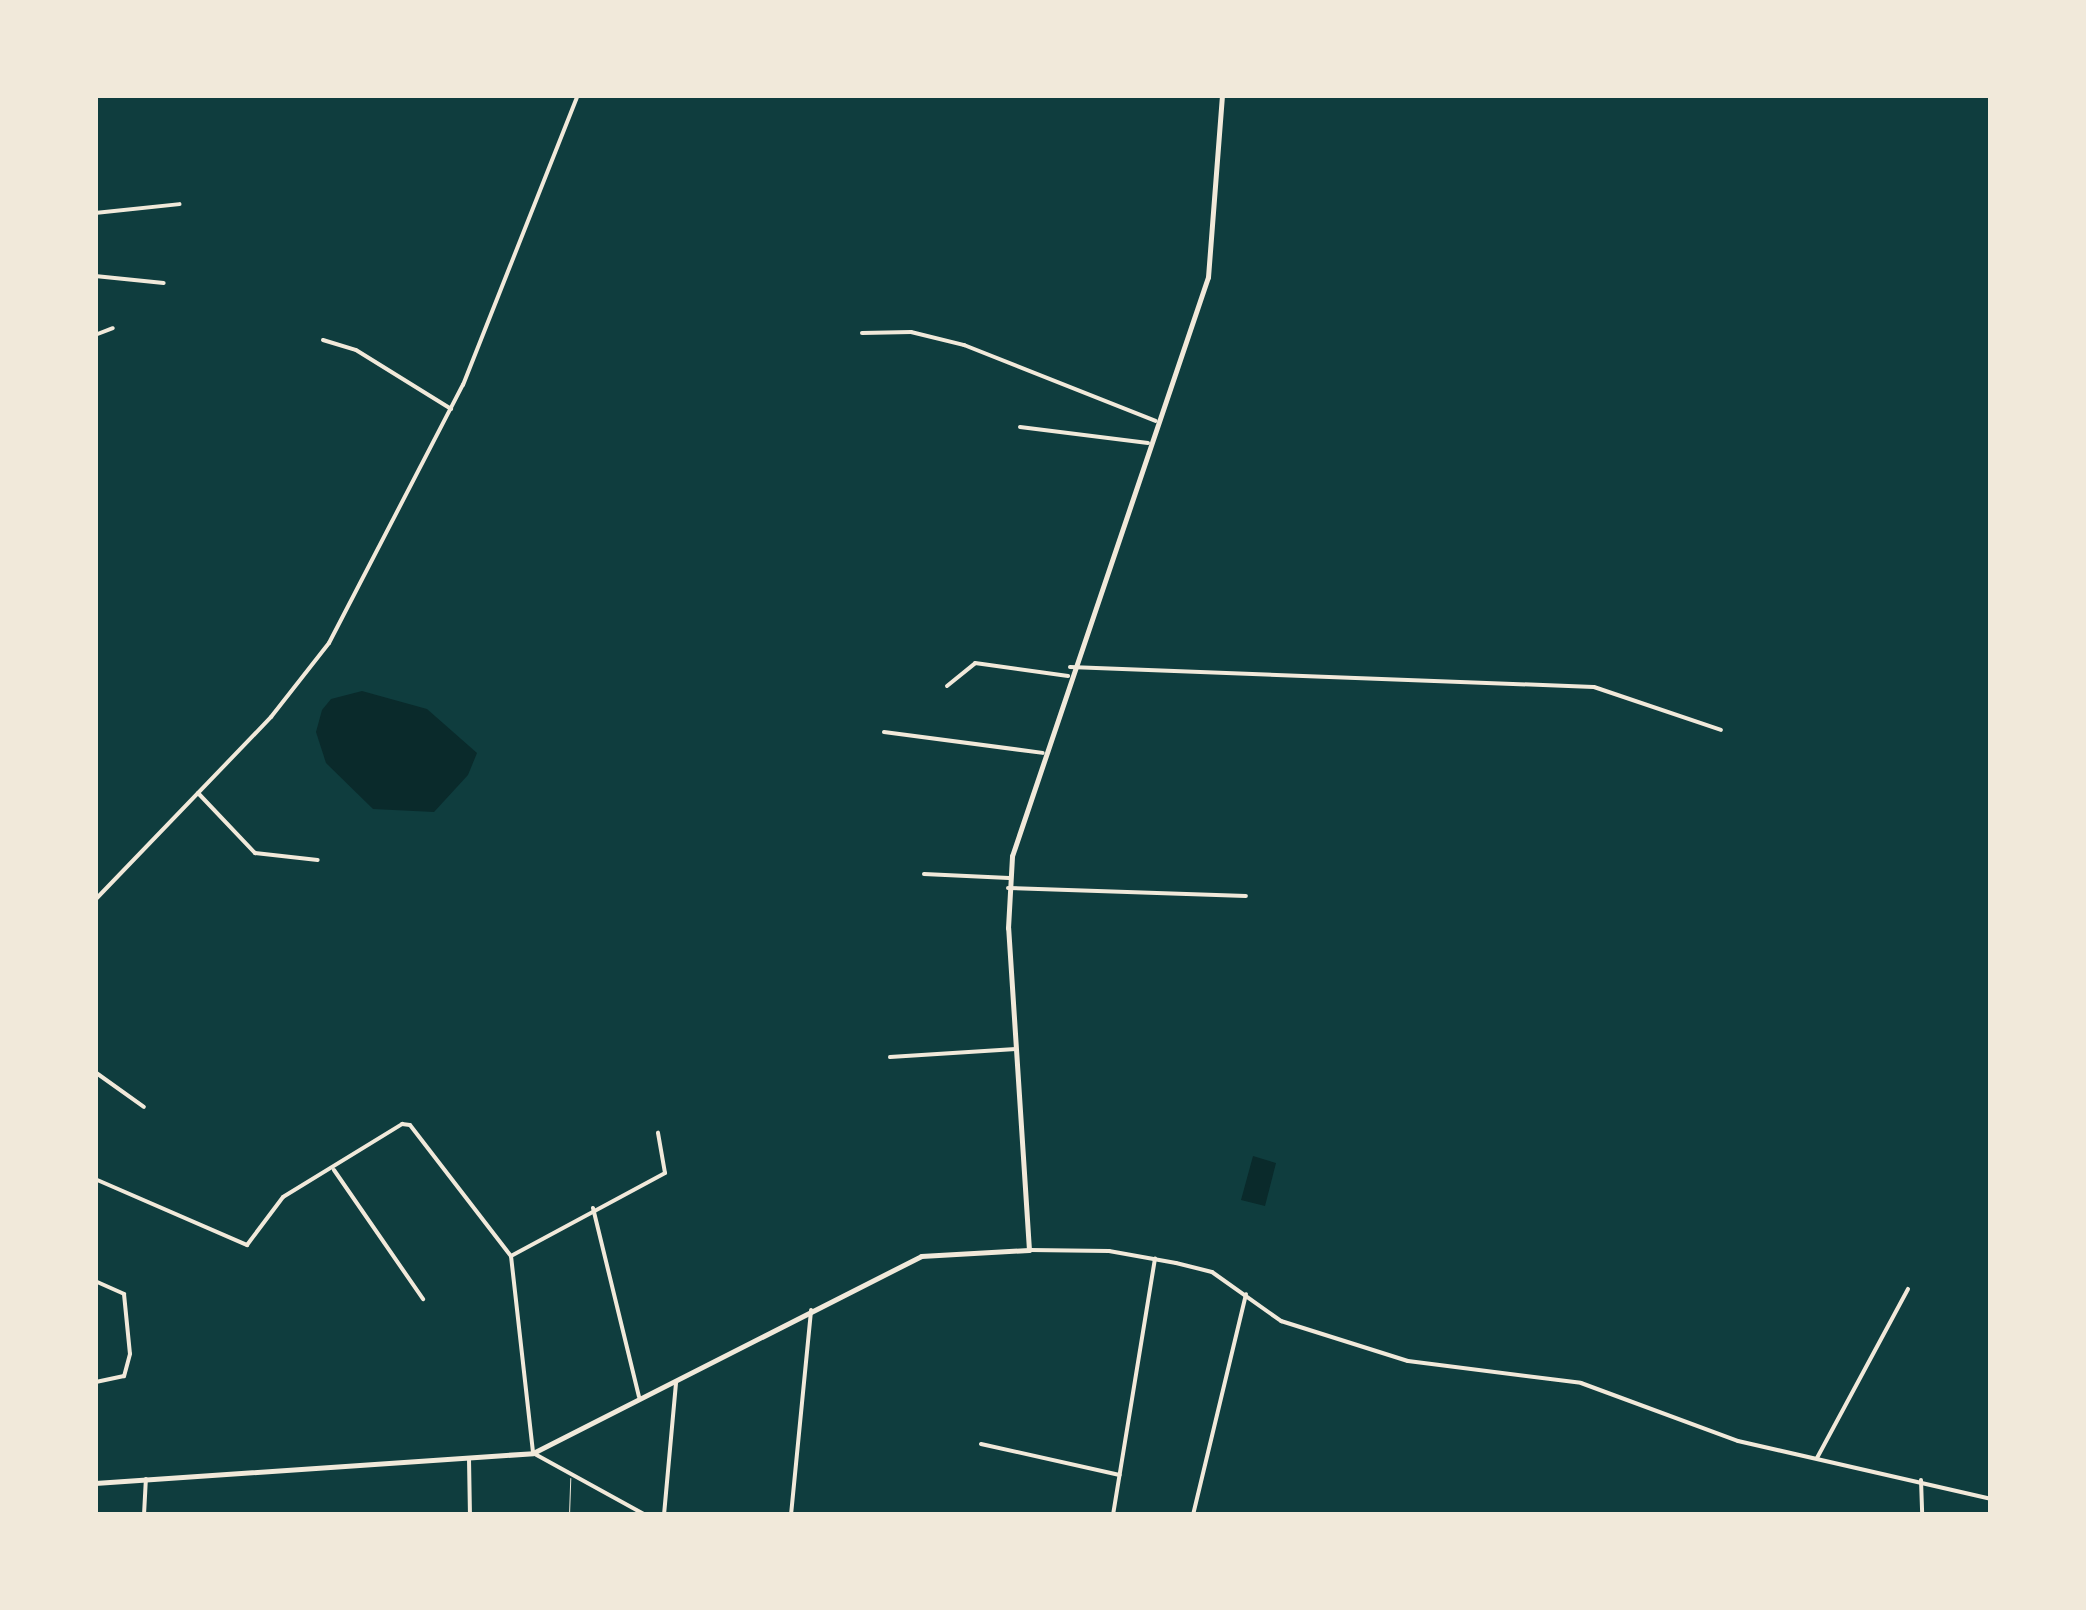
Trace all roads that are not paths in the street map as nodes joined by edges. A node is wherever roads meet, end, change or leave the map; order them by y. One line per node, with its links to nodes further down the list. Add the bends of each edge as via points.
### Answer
1 (578, 95): 11 (street)
2 (1222, 95): 12 (street, via 1208,277)
3 (180, 204): 4 (street)
4 (95, 214)
5 (95, 276): 6 (street)
6 (164, 283)
7 (114, 328): 9 (street)
8 (862, 333): 12 (street, via 910,332 964,344)
9 (95, 335)
10 (324, 340): 11 (street, via 356,350)
11 (451, 409): 21 (street, via 329,643 271,718)
12 (1156, 421): 14 (street)
13 (1020, 427): 14 (street)
14 (1148, 443): 15 (street)
15 (1070, 667): 16 (street); 18 (street, via 1594,687)
16 (1068, 676): 17 (street, via 975,663); 20 (street)
17 (947, 686)
18 (1720, 730)
19 (884, 732): 20 (street)
20 (1043, 753): 24 (street, via 1020,816)
21 (198, 793): 22 (street, via 255,854); 27 (street)
22 (318, 860)
23 (924, 874): 24 (street)
24 (1009, 878): 25 (street)
25 (1008, 888): 26 (street); 28 (street)
26 (1246, 896)
27 (95, 900)
28 (1016, 1049): 29 (street); 36 (street)
29 (890, 1057)
30 (95, 1072): 31 (street)
31 (144, 1107)
32 (658, 1133): 35 (street, via 664,1173)
33 (334, 1170): 34 (street, via 284,1197 250,1244); 37 (street, via 410,1125); 42 (street)
34 (95, 1179)
35 (594, 1208): 37 (street); 46 (street)
36 (1029, 1250): 38 (street); 43 (street, via 934,1251)
37 (511, 1256): 48 (street)
38 (1155, 1258): 41 (street, via 1212,1272); 52 (street)
39 (95, 1281): 45 (street, via 126,1300 129,1366 124,1376)
40 (1908, 1290): 49 (street)
41 (1246, 1294): 49 (street, via 1282,1321 1393,1356 1446,1369 1581,1382 1714,1434); 64 (street)
42 (423, 1299)
43 (811, 1310): 44 (street); 62 (street)
44 (676, 1378): 46 (street); 61 (street)
45 (95, 1382)
46 (638, 1396): 48 (street)
47 (980, 1444): 52 (street)
48 (533, 1452): 50 (street); 51 (street)
49 (1817, 1458): 54 (street)
50 (469, 1459): 53 (street); 58 (street)
51 (570, 1474): 59 (lane); 60 (street)
52 (1120, 1475): 63 (street)
53 (146, 1479): 55 (street); 57 (street)
54 (1921, 1480): 56 (street); 65 (street)
55 (95, 1482)
56 (1991, 1500)
57 (144, 1515)
58 (470, 1515)
59 (569, 1515)
60 (646, 1515)
61 (664, 1515)
62 (791, 1515)
63 (1113, 1515)
64 (1193, 1515)
65 (1922, 1515)

